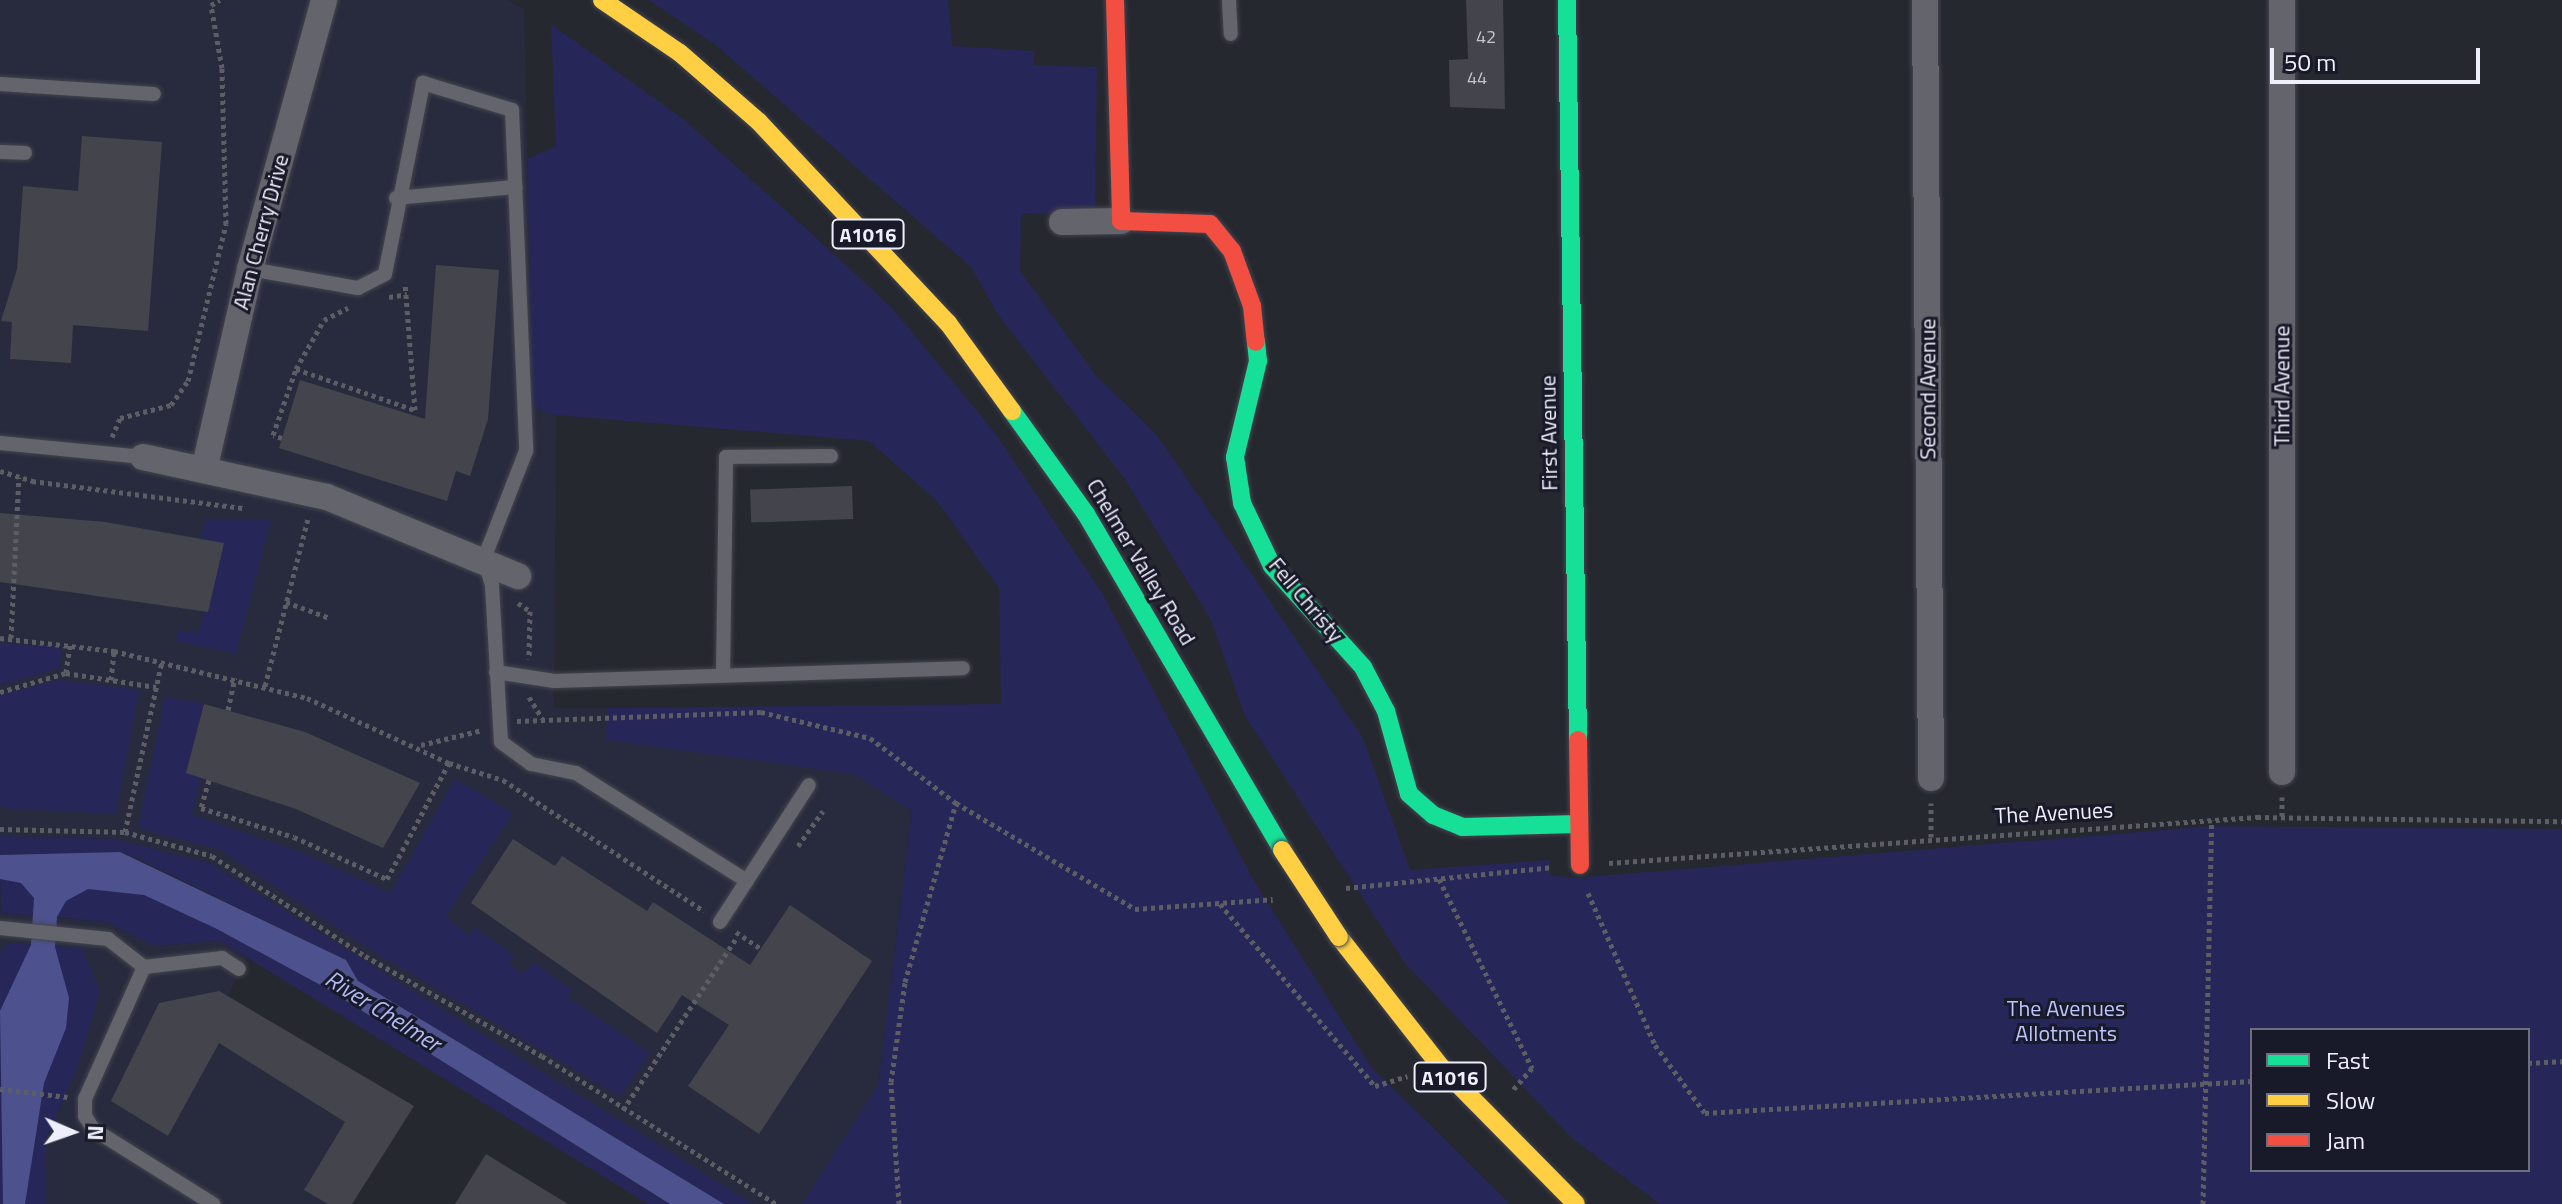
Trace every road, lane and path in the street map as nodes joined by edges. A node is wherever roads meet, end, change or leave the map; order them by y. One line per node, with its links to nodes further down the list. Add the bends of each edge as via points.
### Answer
1 (220, 0): 26 (path, via 211,5 222,68 226,224 188,381 171,405 120,418)
2 (324, 0): 19 (street, Alan Cherry Drive)
3 (602, 0): 86 (street, Chelmer Valley Road / A1016, bridge, via 680,53 759,122 948,323 1086,514 1282,850 1339,937)
4 (1115, 0): 16 (street)
5 (1229, 0): 9 (lane)
6 (1567, 0): 66 (street, First Avenue)
7 (1925, 0): 59 (street, Second Avenue)
8 (2282, 0): 58 (street, Third Avenue)
9 (1231, 34)
10 (0, 84): 11 (lane)
11 (154, 94)
12 (0, 152): 13 (lane)
13 (25, 153)
14 (515, 187): 15 (lane); 15 (lane, via 512,110 423,83); 36 (lane, via 526,451)
15 (396, 198): 19 (lane, via 385,274 358,288)
16 (1121, 221): 17 (street, Fell Christy); 66 (street, Fell Christy, via 1210,224 1232,251 1252,306 1258,361 1235,457 1242,503 1272,566 1363,667 1386,711 1409,794 1433,815 1462,827)
17 (1062, 222)
18 (403, 267): 20 (path)
19 (250, 269): 29 (street, Alan Cherry Drive)
20 (407, 294): 21 (path); 23 (path, via 415,410)
21 (377, 299)
22 (362, 301): 23 (path, via 324,320)
23 (296, 369): 24 (path, via 273,435)
24 (282, 438)
25 (0, 443): 26 (lane)
26 (106, 451): 28 (lane)
27 (831, 456): 49 (lane, via 726,457)
28 (143, 457): 29 (street)
29 (205, 466): 36 (street, via 327,497)
30 (0, 471): 31 (path)
31 (19, 477): 32 (path, via 202,507); 42 (path)
32 (249, 508)
33 (296, 510): 34 (path)
34 (311, 510): 35 (path); 39 (path)
35 (321, 514)
36 (484, 559): 37 (street); 38 (lane)
37 (518, 576)
38 (492, 586): 47 (lane); 51 (path, via 530,611)
39 (286, 602): 40 (path); 53 (path)
40 (330, 618)
41 (0, 638): 42 (path)
42 (11, 638): 43 (path)
43 (70, 645): 44 (path); 48 (path)
44 (114, 651): 45 (path); 52 (path)
45 (162, 660): 50 (path); 54 (path)
46 (963, 668): 49 (lane)
47 (496, 672): 51 (lane); 73 (lane, via 501,742 531,764 576,773)
48 (66, 673): 52 (path); 55 (path)
49 (723, 675): 51 (lane)
50 (235, 678): 53 (path); 56 (path)
51 (529, 679): 62 (path, via 529,701 543,719 761,712 870,738)
52 (111, 680): 54 (path)
53 (265, 686): 57 (path, via 407,739)
54 (156, 687): 68 (path)
55 (0, 692)
56 (228, 710)
57 (449, 763): 60 (path, via 387,879 294,837 201,808); 77 (path, via 503,780)
58 (2282, 772)
59 (1931, 778): 69 (path)
60 (209, 780)
61 (809, 785): 73 (lane)
62 (956, 803): 76 (path, via 1135,909); 95 (path, via 905,982 891,1082)
63 (823, 811): 70 (path)
64 (2212, 820): 65 (path, The Avenues); 69 (path, The Avenues); 88 (path)
65 (2562, 821)
66 (1579, 824): 71 (street, First Avenue)
67 (0, 829): 68 (path)
68 (125, 832): 91 (path, via 212,856 365,956 542,1056)
69 (1931, 837): 71 (path, The Avenues)
70 (791, 855)
71 (1580, 865): 72 (path, The Avenues); 88 (path, via 1655,1045 1705,1113)
72 (1439, 879): 74 (path, The Avenues); 92 (path, via 1532,1068)
73 (747, 881): 77 (lane)
74 (1338, 889)
75 (1280, 898): 76 (path)
76 (1219, 903): 86 (path, via 1375,1086)
77 (720, 922): 80 (path)
78 (746, 923): 80 (path)
79 (5, 928): 82 (lane, via 108,939)
80 (739, 934): 81 (path); 91 (path)
81 (761, 949)
82 (144, 967): 83 (lane, via 222,958); 93 (lane, via 85,1099 85,1116 93,1129)
83 (239, 969)
84 (2562, 1061): 85 (path)
85 (2530, 1063)
86 (1441, 1067): 92 (street, Chelmer Valley Road / A1016)
87 (2250, 1081): 88 (path)
88 (2202, 1084): 97 (path)
89 (0, 1089): 90 (path)
90 (66, 1097)
91 (623, 1110): 94 (path)
92 (1489, 1119): 96 (street, Chelmer Valley Road / A1016)
93 (213, 1204)
94 (776, 1204)
95 (899, 1204)
96 (1576, 1204)
97 (2203, 1204)

